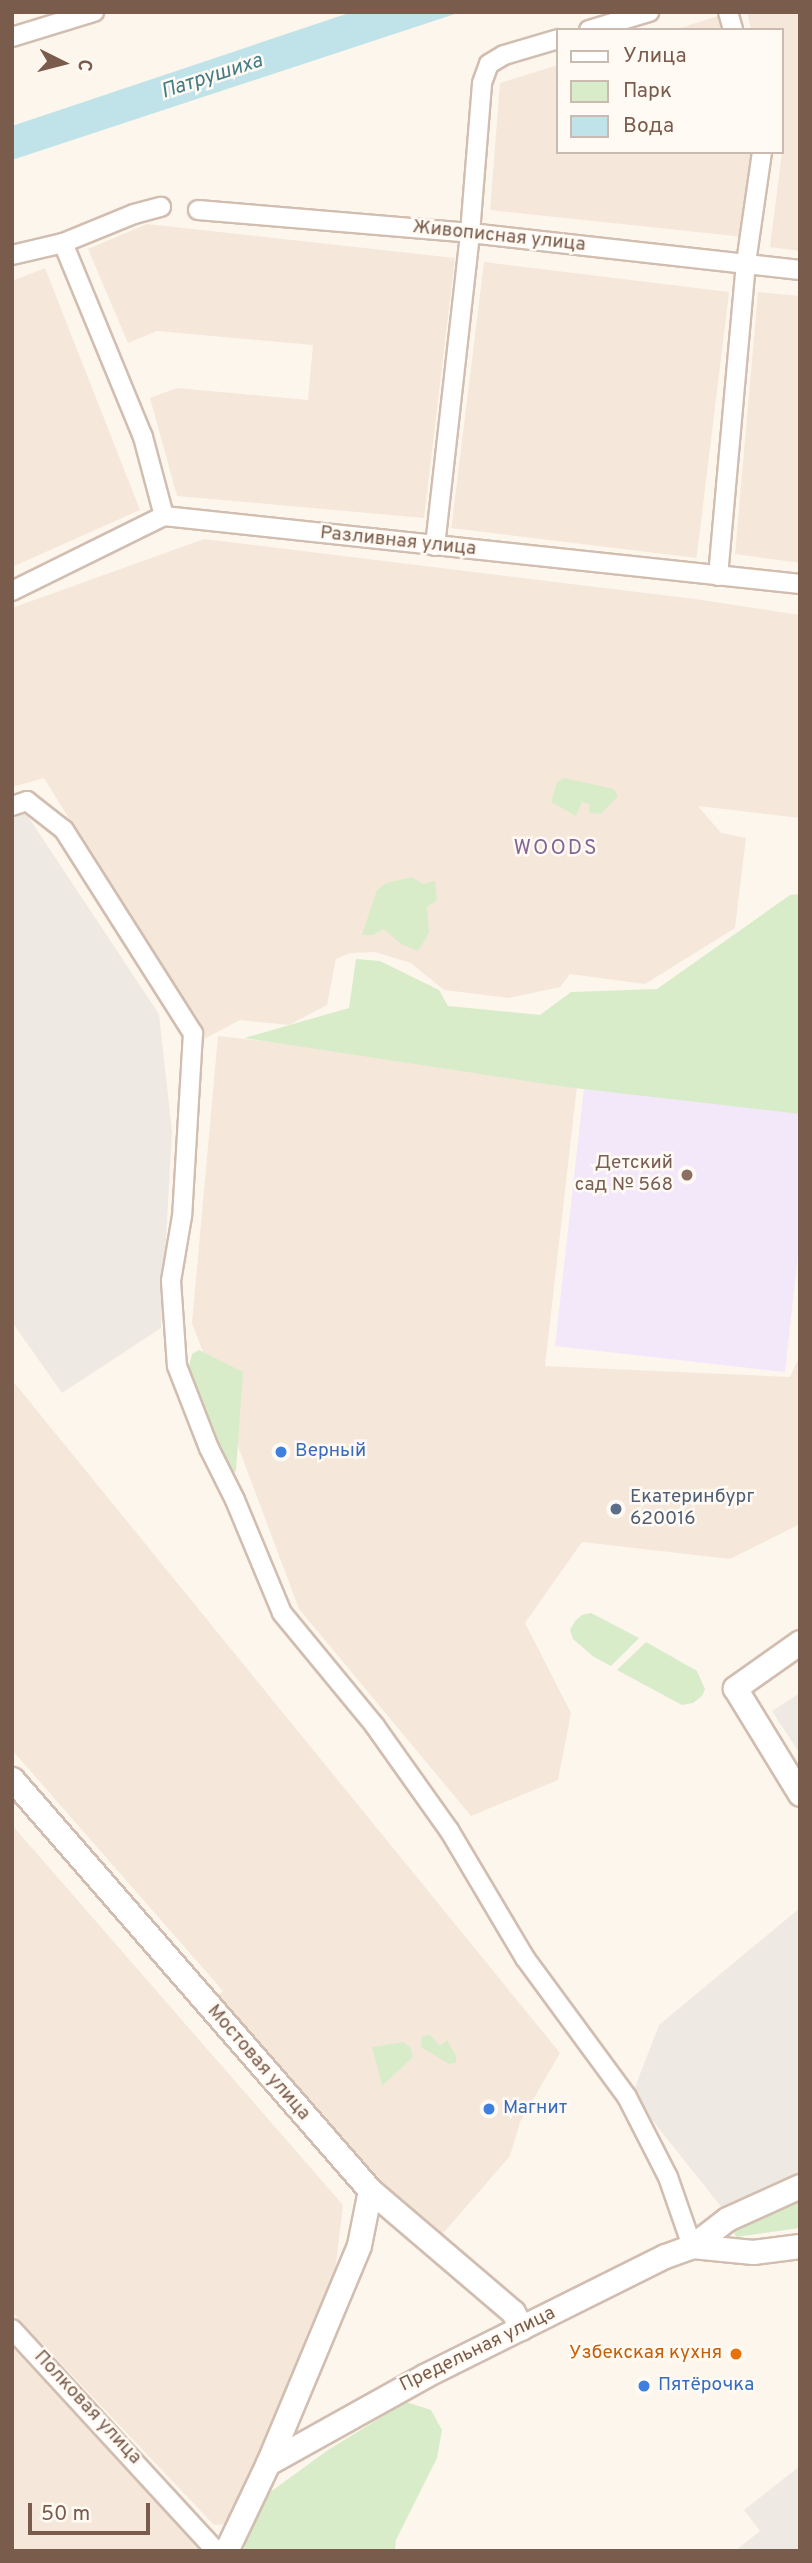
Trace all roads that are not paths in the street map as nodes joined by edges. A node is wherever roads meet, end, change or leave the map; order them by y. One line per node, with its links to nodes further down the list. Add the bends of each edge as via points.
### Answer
1 (94, 12): 4 (street)
2 (649, 12): 3 (street)
3 (596, 28)
4 (12, 37)
5 (556, 40): 9 (street, via 503,55 489,64 482,83)
6 (762, 154): 12 (street)
7 (161, 207): 10 (street)
8 (198, 210): 9 (street, Живописная улица)
9 (470, 233): 12 (street, Живописная улица); 15 (street)
10 (63, 243): 11 (street); 14 (street, via 143,437)
11 (12, 255)
12 (746, 264): 13 (street, Живописная улица); 16 (street)
13 (800, 270)
14 (164, 516): 15 (street, Разливная улица); 18 (street)
15 (435, 546): 16 (street, Разливная улица)
16 (718, 576): 17 (street, Разливная улица)
17 (800, 584)
18 (12, 591)
19 (12, 806): 25 (street, via 27,800 64,830 193,1033 182,1216 171,1281 177,1366 282,1613 375,1726 442,1819 525,1958 627,2097 668,2178)
20 (800, 1642): 22 (street, via 735,1688)
21 (12, 1779): 24 (street, Мостовая улица)
22 (800, 1794)
23 (800, 2186): 25 (street, Предельная улица, via 727,2219)
24 (370, 2190): 27 (street, Мостовая улица, via 513,2312); 29 (street, via 359,2245)
25 (692, 2246): 26 (street, Предельная улица, via 753,2252); 27 (street, Предельная улица)
26 (800, 2246)
27 (522, 2328): 29 (street, Предельная улица, via 424,2375)
28 (12, 2329): 30 (street, Полковая улица)
29 (268, 2463): 31 (street)
30 (216, 2551)
31 (226, 2551)

